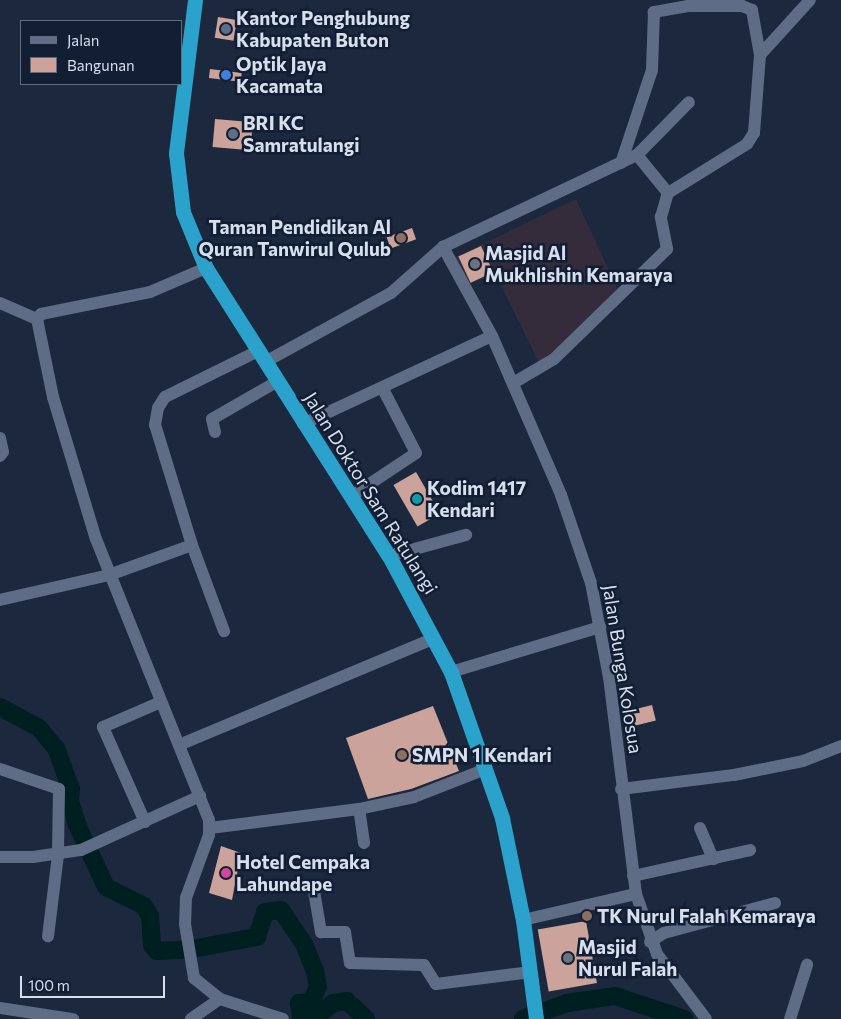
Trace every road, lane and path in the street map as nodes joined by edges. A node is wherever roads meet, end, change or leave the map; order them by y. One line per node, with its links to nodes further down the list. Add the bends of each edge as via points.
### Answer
1 (195, 0): 9 (highway, Jalan Doktor Sam Ratulangi, via 180,108 177,181 183,212)
2 (810, 0): 3 (street)
3 (760, 54): 6 (street, via 756,16 749,8 688,6 654,12 652,70); 7 (street, via 751,139)
4 (689, 102): 5 (street)
5 (637, 156): 6 (street); 7 (street)
6 (621, 163): 8 (street)
7 (668, 193): 15 (street, via 661,217 666,249 554,359)
8 (443, 247): 12 (street, Jalan Bunga Kolosua); 13 (street, via 391,293)
9 (206, 268): 11 (street, via 141,295 41,314); 13 (highway, Jalan Doktor Sam Ratulangi)
10 (0, 303): 11 (street)
11 (37, 319): 25 (street, via 70,458)
12 (492, 336): 15 (street, Jalan Bunga Kolosua); 16 (street)
13 (261, 356): 14 (highway, Jalan Doktor Sam Ratulangi); 23 (street, via 186,385 165,397 158,408 155,425)
14 (278, 381): 17 (highway, Jalan Doktor Sam Ratulangi); 18 (street, via 212,419)
15 (514, 382): 27 (street, Jalan Bunga Kolosua, via 578,538)
16 (383, 389): 17 (street); 21 (street, via 416,453)
17 (303, 424): 21 (highway, Jalan Doktor Sam Ratulangi)
18 (214, 432)
19 (0, 438): 20 (street, via 3,452)
20 (0, 456)
21 (350, 497): 24 (highway, Jalan Doktor Sam Ratulangi)
22 (466, 535): 24 (street)
23 (192, 545): 25 (street); 28 (street)
24 (389, 556): 29 (highway, Jalan Doktor Sam Ratulangi)
25 (109, 575): 26 (street); 31 (street)
26 (0, 600)
27 (600, 627): 30 (street); 36 (street, Jalan Bunga Kolosua)
28 (224, 632)
29 (435, 638): 30 (highway, Jalan Doktor Sam Ratulangi); 32 (street)
30 (451, 672): 35 (highway, Jalan Doktor Sam Ratulangi)
31 (161, 702): 32 (street); 39 (street, via 103,727)
32 (179, 745): 37 (street)
33 (841, 746): 36 (street, via 804,761 734,775)
34 (0, 769): 44 (street, via 59,789)
35 (486, 769): 38 (street, via 414,797); 51 (highway, Jalan Doktor Sam Ratulangi, via 502,818)
36 (621, 789): 47 (street, Jalan Bunga Kolosua)
37 (200, 796): 39 (street); 40 (street)
38 (359, 809): 40 (street); 42 (street)
39 (145, 822): 44 (street, via 96,845)
40 (210, 828): 56 (street, via 186,898 185,924 197,984)
41 (700, 828): 46 (street)
42 (364, 843)
43 (750, 850): 46 (street)
44 (58, 855): 45 (street); 52 (street)
45 (0, 857)
46 (713, 859): 47 (street)
47 (633, 876): 49 (street, Jalan Bunga Kolosua)
48 (314, 891): 55 (street, via 321,932 345,932 350,963 424,965 436,984)
49 (636, 894): 51 (street); 53 (street, Jalan Bunga Kolosua)
50 (775, 903): 53 (street, via 664,933)
51 (523, 920): 55 (highway, Jalan Doktor Sam Ratulangi)
52 (48, 936)
53 (650, 942): 62 (street, Jalan Bunga Kolosua, via 670,976)
54 (808, 965): 63 (street)
55 (531, 972): 58 (highway, Jalan Doktor Sam Ratulangi)
56 (220, 999): 60 (street); 61 (street)
57 (0, 1008): 59 (street)
58 (536, 1011)
59 (73, 1019)
60 (191, 1019)
61 (283, 1019)
62 (706, 1019)
63 (790, 1019)

